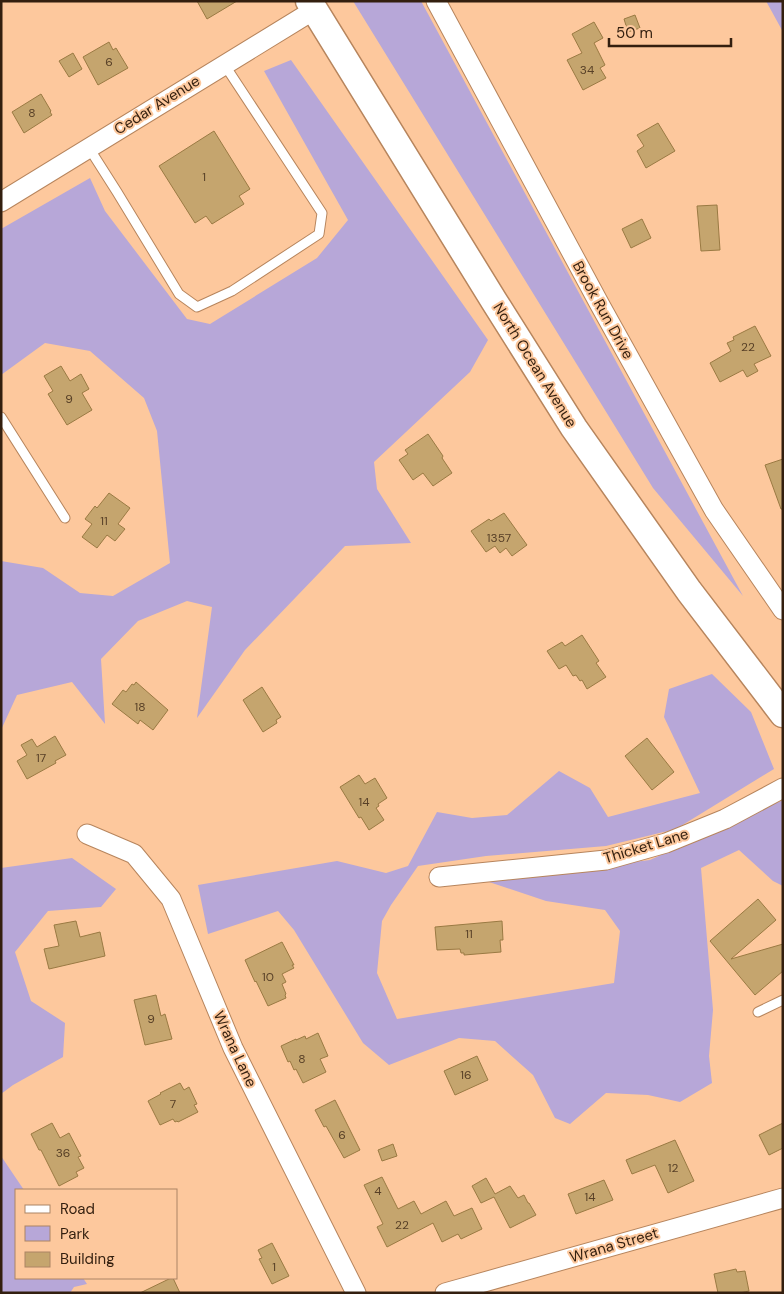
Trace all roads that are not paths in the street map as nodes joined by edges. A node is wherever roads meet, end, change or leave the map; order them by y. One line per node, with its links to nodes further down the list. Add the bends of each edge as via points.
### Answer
1 (436, 1): 8 (street, Brook Run Drive, via 714,510)
2 (311, 5): 3 (street, Cedar Avenue); 9 (main road, North Ocean Avenue, via 574,428 689,591)
3 (224, 64): 4 (street, Cedar Avenue); 4 (lane, via 322,213 319,234 232,291 197,307 179,294)
4 (89, 148): 5 (street, Cedar Avenue)
5 (1, 202)
6 (1, 417): 7 (lane)
7 (65, 518)
8 (783, 610)
9 (783, 714)
10 (783, 788): 12 (street, Thicket Lane, via 725,819 675,840 606,860)
11 (87, 834): 16 (street, Wrana Lane, via 134,854 171,899 233,1048)
12 (439, 877)
13 (783, 1000): 14 (lane)
14 (758, 1012)
15 (783, 1198): 17 (street, Wrana Street)
16 (356, 1293)
17 (446, 1293)

